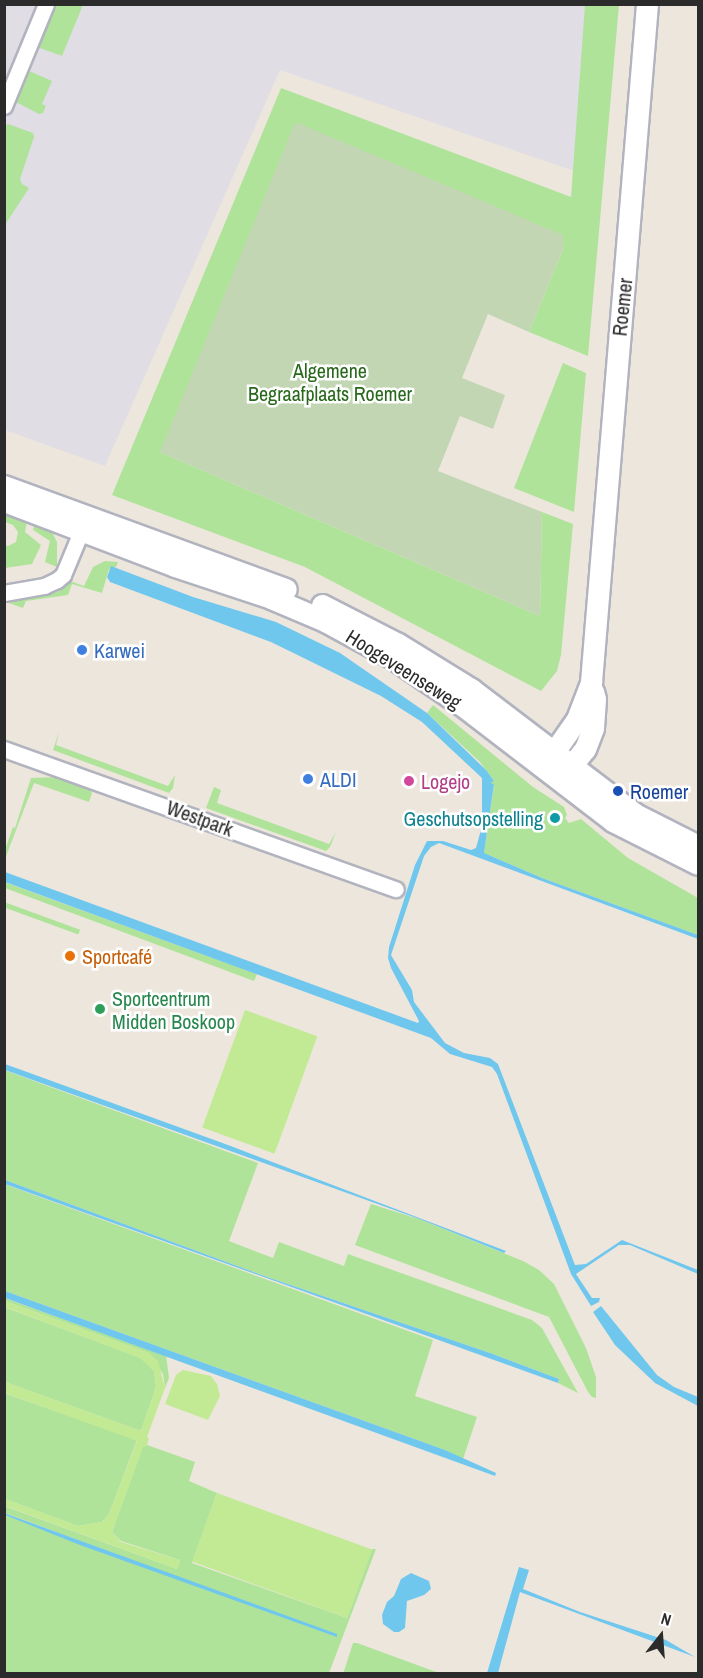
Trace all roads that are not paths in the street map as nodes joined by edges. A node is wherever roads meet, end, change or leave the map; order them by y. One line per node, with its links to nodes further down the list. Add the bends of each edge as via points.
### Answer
1 (46, 4): 3 (street)
2 (646, 4): 8 (main road, Roemer)
3 (4, 105)
4 (4, 486): 6 (main road, Hoogeveenseweg)
5 (4, 501): 6 (main road, Hoogeveenseweg)
6 (84, 524): 7 (street, via 63,575 53,584); 10 (main road, Hoogeveenseweg, via 282,587 354,620 471,689); 12 (main road, Hoogeveenseweg, via 175,566 326,621 393,658)
7 (4, 593)
8 (591, 682): 10 (main road, Roemer, via 577,719); 11 (main road, Roemer, via 596,699 593,728 585,749)
9 (4, 749): 15 (street, Westpark)
10 (554, 752): 11 (main road, Hoogeveenseweg); 12 (main road, Roemer)
11 (571, 766): 12 (main road); 13 (main road, Hoogeveenseweg, via 635,814)
12 (552, 775): 14 (main road, Hoogeveenseweg, via 613,821)
13 (699, 846)
14 (699, 864)
15 (396, 889)

